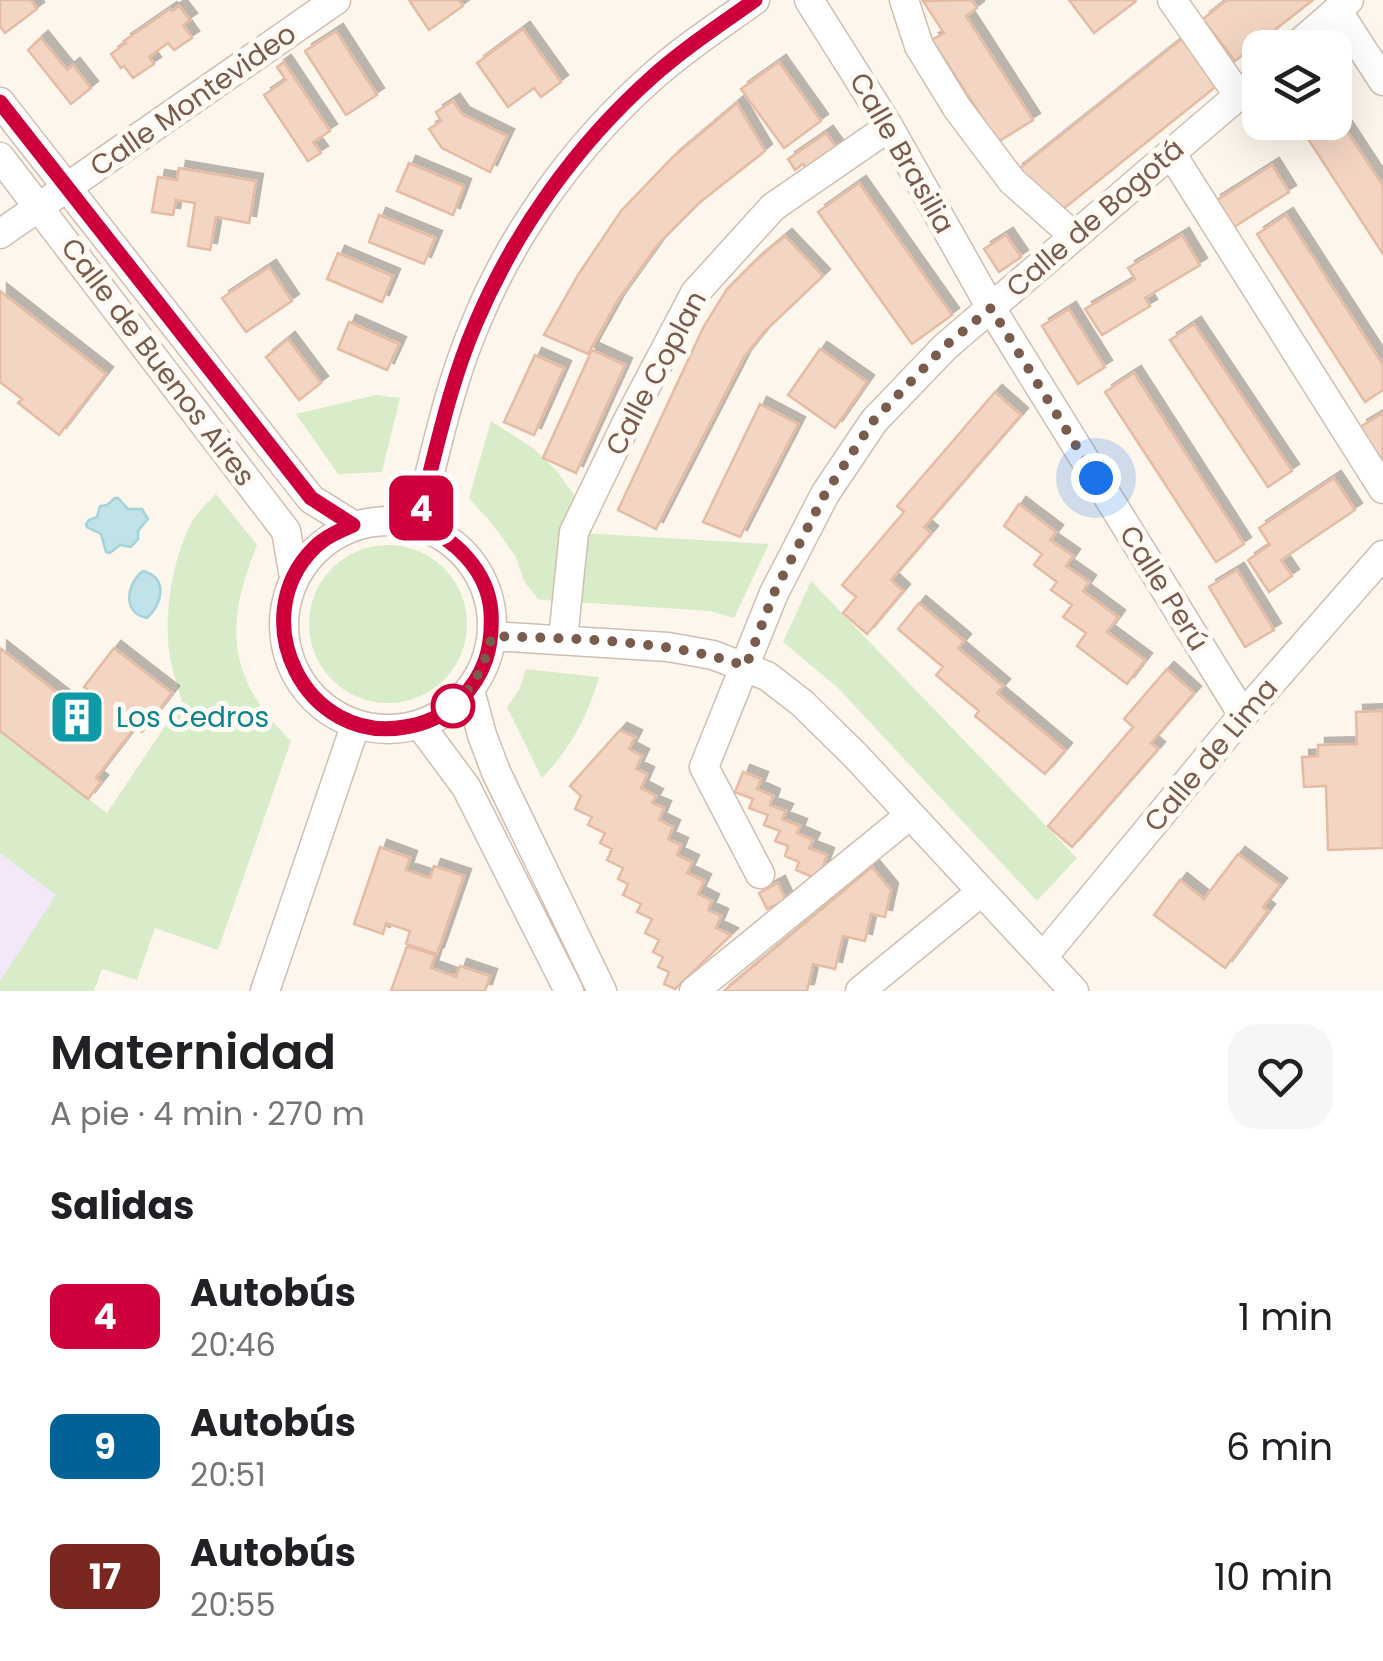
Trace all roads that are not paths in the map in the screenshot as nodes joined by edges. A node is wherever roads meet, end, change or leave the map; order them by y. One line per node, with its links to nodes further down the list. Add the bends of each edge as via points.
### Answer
1 (336, 0): 15 (street, Calle Montevideo)
2 (755, 0): 21 (street, via 653,76 610,118 516,241 475,325)
3 (809, 0): 12 (street, Calle Brasilia)
4 (904, 0): 18 (street, via 919,46 957,108 1012,181)
5 (1172, 0): 8 (street)
6 (1343, 5): 7 (street); 9 (street)
7 (1315, 30)
8 (1242, 78)
9 (1383, 80)
10 (1242, 92): 13 (street, Calle de Bogotá)
11 (0, 102): 15 (street, Calle de Buenos Aires)
12 (889, 126): 19 (street, Calle Brasilia); 26 (street, Calle Coplan, via 773,207 695,293 574,532)
13 (1170, 153): 18 (street, Calle de Bogotá); 20 (street)
14 (0, 157): 16 (street, Calle de Buenos Aires)
15 (68, 188): 16 (street, Calle Montevideo); 22 (street, Calle de Buenos Aires, via 311,498)
16 (40, 208): 17 (street, Calle Montevideo); 24 (street, Calle de Buenos Aires, via 286,530)
17 (0, 234)
18 (1074, 236): 19 (street, Calle de Bogotá)
19 (991, 308): 27 (street, Calle de Bogotá, via 874,420 825,494 774,593); 29 (street, Calle Perú)
20 (1383, 489)
21 (417, 523): 22 (street); 25 (street, via 453,542 477,569 490,602)
22 (353, 525): 24 (street, via 313,549)
23 (1383, 555): 29 (street, Calle de Lima)
24 (294, 576): 31 (street, via 283,620 286,649 301,684)
25 (492, 636): 26 (street); 28 (street)
26 (563, 639): 27 (street, via 668,647)
27 (746, 666): 32 (street, via 802,703); 33 (street, Calle de Bogotá, via 704,768)
28 (470, 690): 30 (street); 38 (street, via 496,772)
29 (1242, 715): 35 (street, Calle de Lima)
30 (420, 725): 31 (street); 37 (street, via 466,787)
31 (354, 726): 36 (street)
32 (910, 815): 34 (street); 39 (street)
33 (760, 874)
34 (980, 892): 35 (street); 40 (street)
35 (1042, 957): 41 (street)
36 (264, 991)
37 (570, 991)
38 (602, 991)
39 (694, 991)
40 (860, 991)
41 (1074, 991)

